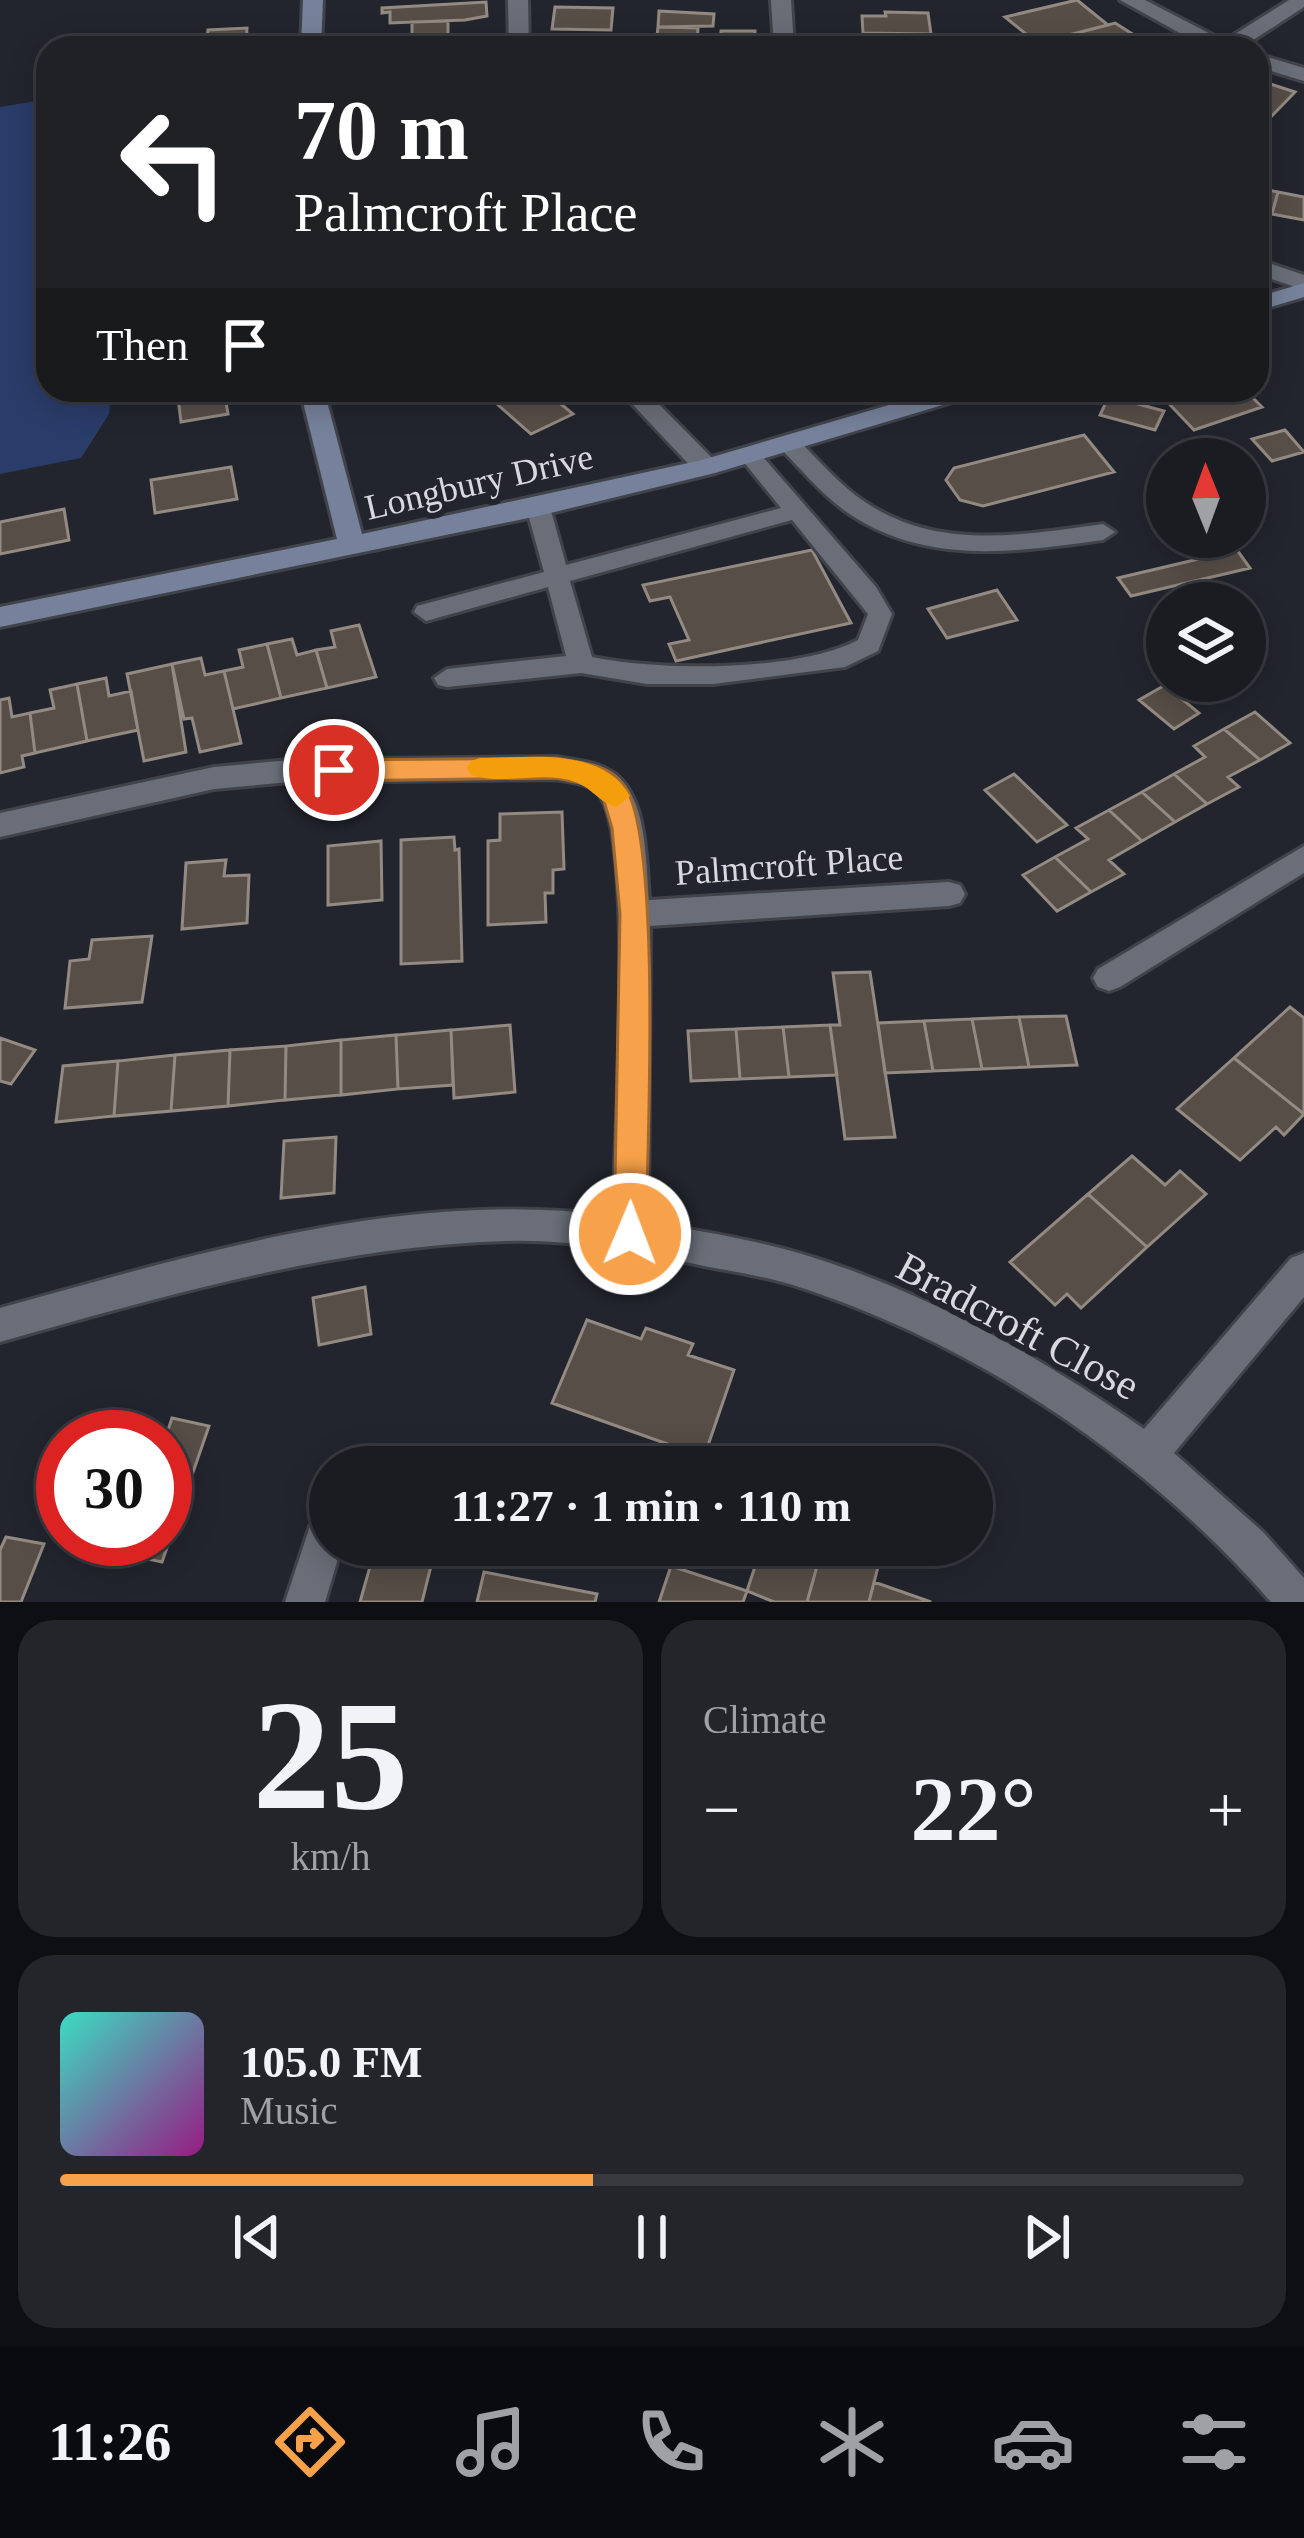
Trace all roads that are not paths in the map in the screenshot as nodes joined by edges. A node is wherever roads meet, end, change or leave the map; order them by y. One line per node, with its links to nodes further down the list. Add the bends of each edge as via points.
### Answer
1 (314, 0): 6 (street)
2 (518, 0): 7 (street)
3 (781, 0): 8 (street)
4 (1130, 0): 9 (street)
5 (1302, 0): 10 (street)
6 (312, 36)
7 (519, 36)
8 (783, 36)
9 (1200, 36)
10 (1244, 36)
11 (1269, 64): 12 (street)
12 (1304, 75)
13 (1269, 271): 14 (street)
14 (1304, 287): 15 (street)
15 (1269, 300)
16 (315, 402): 25 (street)
17 (643, 402): 21 (street)
18 (926, 402): 19 (street, Longbury Drive)
19 (788, 443): 20 (street, Longbury Drive); 24 (lane, via 854,506 934,544)
20 (748, 454): 21 (street, Longbury Drive); 23 (lane)
21 (706, 467): 22 (street, Longbury Drive)
22 (538, 507): 25 (street, Longbury Drive); 26 (lane)
23 (797, 511): 26 (lane); 29 (lane, via 880,614 869,645 845,658 674,678)
24 (1103, 532)
25 (352, 547): 28 (street, Longbury Drive)
26 (556, 579): 27 (lane); 29 (lane)
27 (426, 613)
28 (0, 617)
29 (581, 664): 30 (lane)
30 (447, 678)
31 (0, 825): 34 (street, Palmcroft Place, via 214,778 556,768 598,776 616,793)
32 (1304, 859): 35 (street)
33 (949, 894): 34 (street, Palmcroft Place)
34 (634, 914): 36 (street, Palmcroft Place)
35 (1109, 978)
36 (630, 1234): 38 (street, Bradcroft Close, via 504,1225 384,1236 160,1280); 39 (street, Bradcroft Close, via 794,1268 924,1319)
37 (1304, 1270): 39 (street)
38 (0, 1325)
39 (1149, 1454): 42 (street, Bradcroft Close)
40 (316, 1566): 41 (street)
41 (305, 1602)
42 (1298, 1602)

